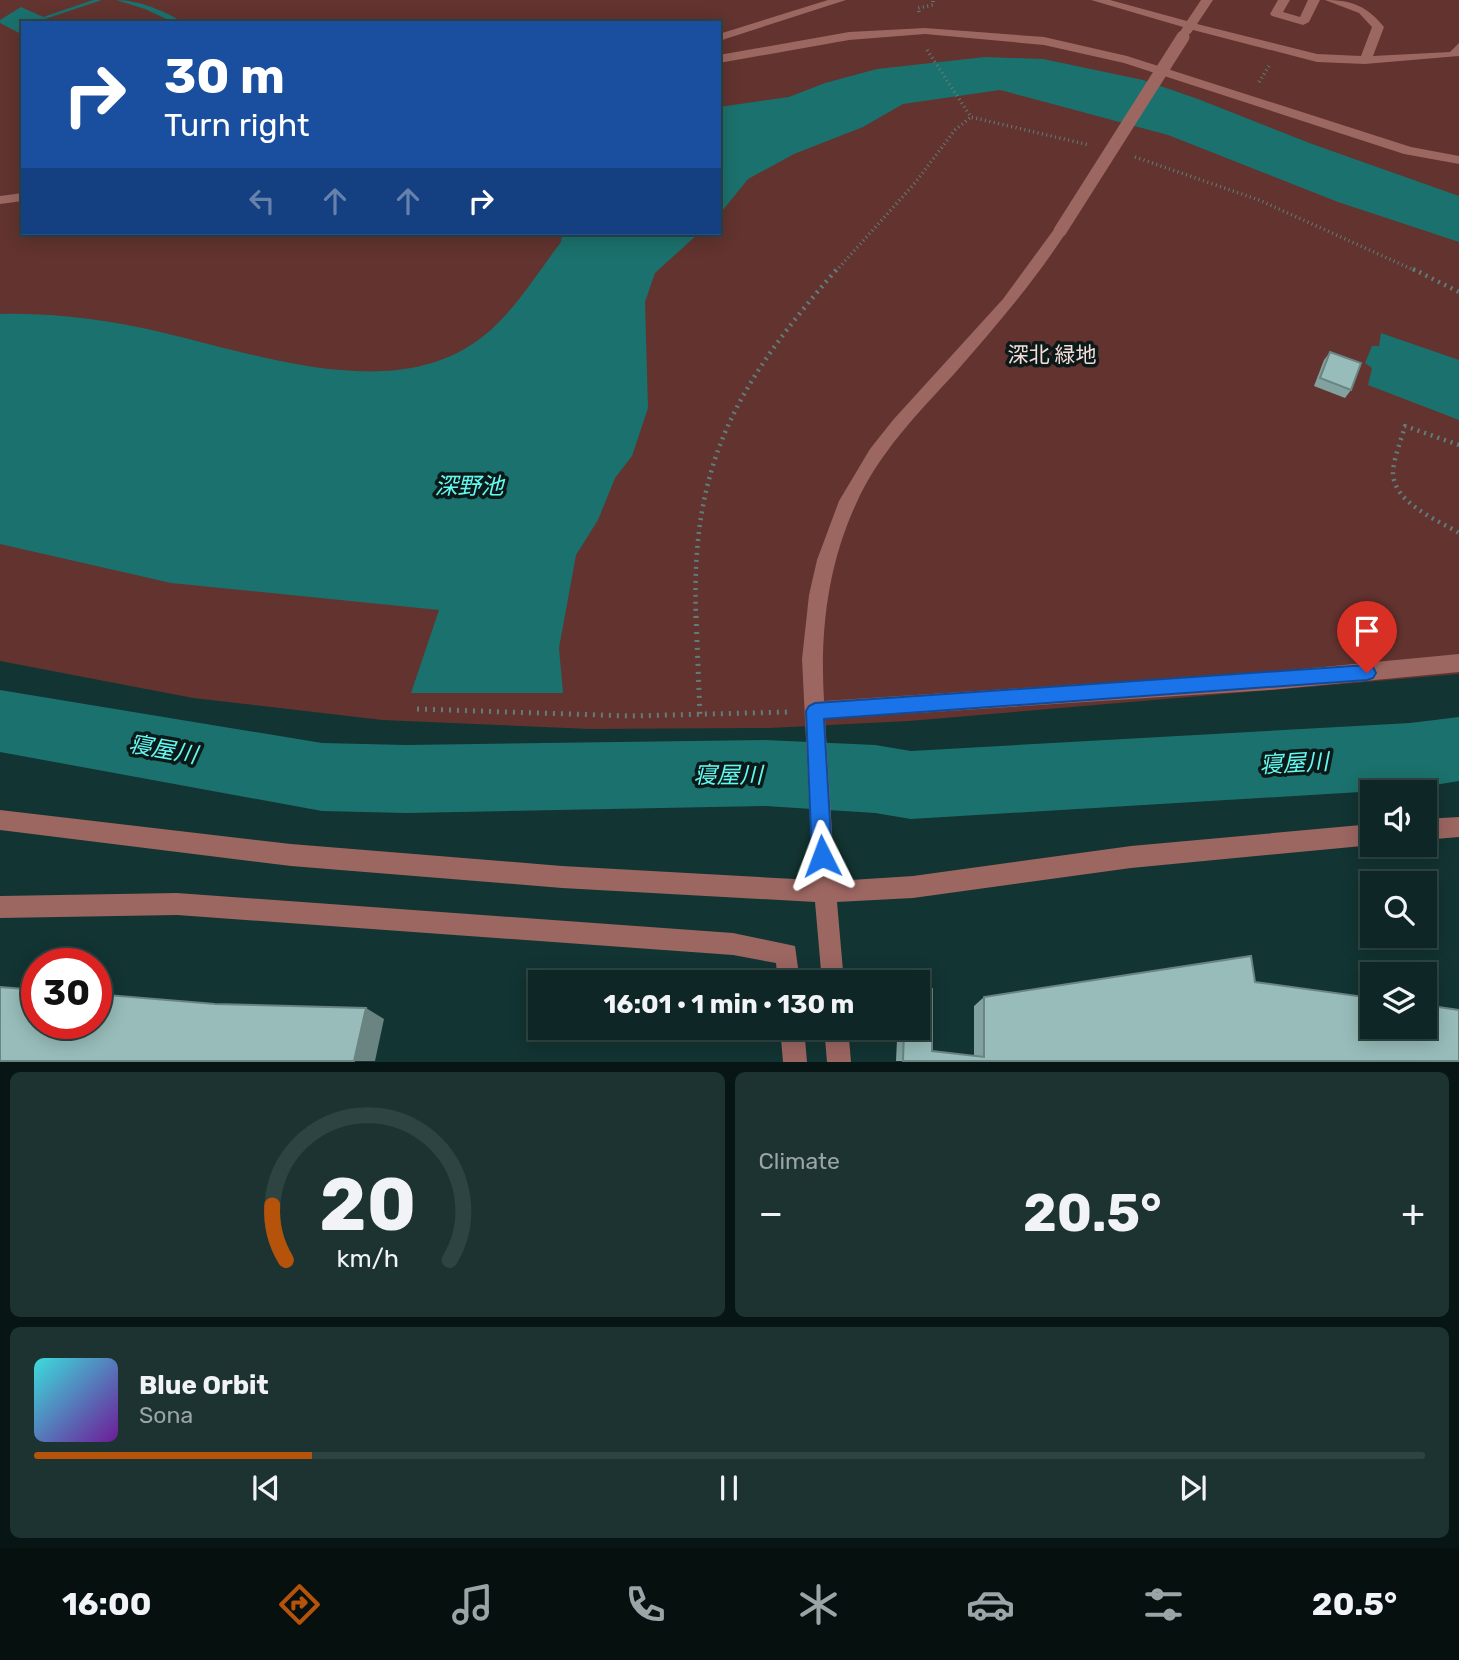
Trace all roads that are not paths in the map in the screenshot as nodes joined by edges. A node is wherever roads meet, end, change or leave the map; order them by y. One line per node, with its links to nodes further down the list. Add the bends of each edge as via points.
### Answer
1 (840, 0): 8 (street)
2 (1097, 0): 7 (street)
3 (1207, 0): 7 (street)
4 (1284, 0): 6 (street, via 1276,14 1303,22)
5 (1331, 0): 11 (street, via 1363,11 1378,27)
6 (1309, 2)
7 (1191, 25): 11 (street, via 1299,55); 16 (street, bridge, via 1008,303 884,444 848,501 831,541 818,595 812,659)
8 (721, 36)
9 (1457, 52): 11 (street)
10 (721, 59): 12 (street, via 849,36 925,31 1023,38 1127,60 1409,151)
11 (1365, 60)
12 (1459, 160)
13 (21, 197): 14 (street)
14 (0, 200)
15 (1459, 663): 16 (street, via 1269,681)
16 (815, 711): 21 (street)
17 (0, 820): 21 (street, via 291,855)
18 (1459, 827): 19 (street)
19 (1437, 829)
20 (1360, 836): 21 (street, via 1131,857 914,887)
21 (826, 892): 24 (street)
22 (0, 907): 23 (street, via 177,904 733,944 786,954)
23 (788, 970)
24 (832, 970)
25 (793, 1040): 27 (street)
26 (837, 1040): 28 (street)
27 (795, 1062)
28 (839, 1062)

